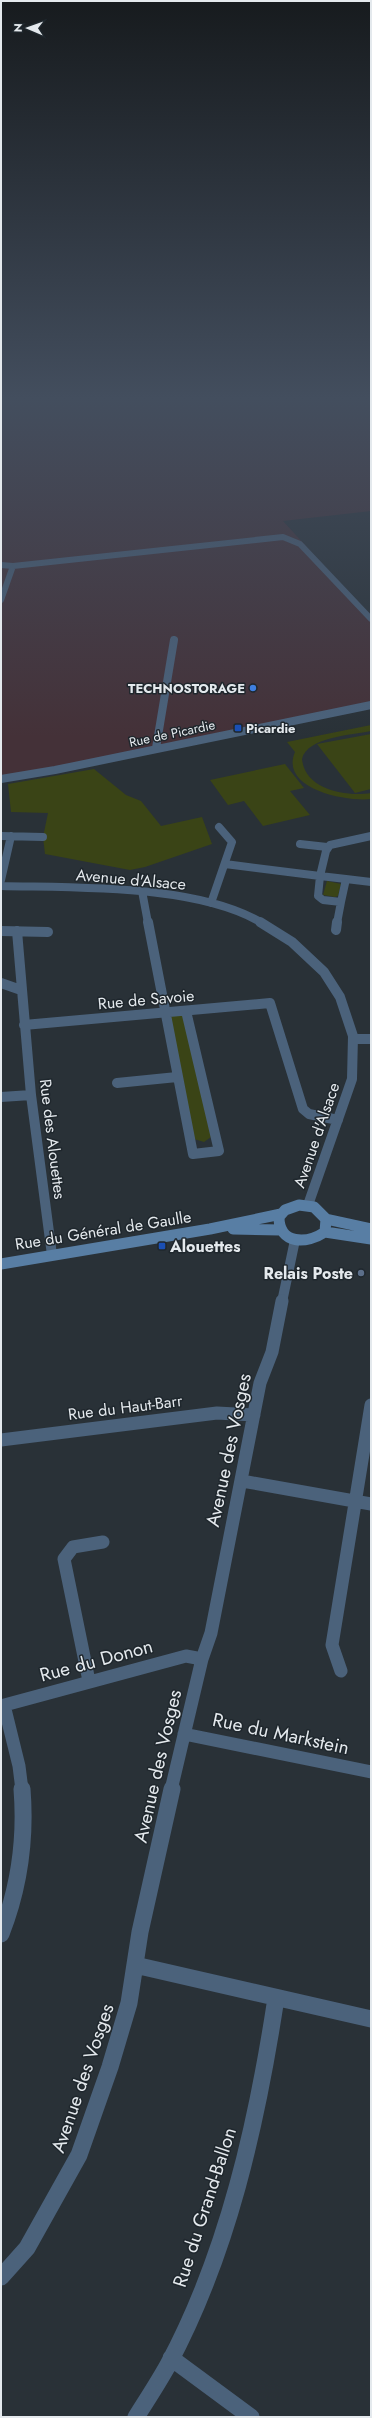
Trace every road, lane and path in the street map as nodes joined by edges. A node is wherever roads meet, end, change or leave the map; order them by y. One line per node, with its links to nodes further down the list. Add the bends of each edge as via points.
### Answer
1 (1, 565): 2 (street)
2 (13, 566): 3 (street); 4 (street, via 283,537 300,544)
3 (1, 600)
4 (371, 619)
5 (174, 640): 7 (street)
6 (371, 705): 7 (street, Rue de Picardie)
7 (156, 748): 8 (street, Rue de Picardie)
8 (1, 779)
9 (219, 827): 16 (street, via 232,842)
10 (1, 836): 11 (street)
11 (11, 836): 13 (street); 19 (street)
12 (371, 836): 15 (street)
13 (43, 837)
14 (300, 844): 15 (street)
15 (328, 847): 17 (street)
16 (225, 864): 17 (street); 24 (street)
17 (320, 876): 18 (street); 23 (street, via 318,896 323,900)
18 (346, 879): 20 (street); 23 (street)
19 (1, 880)
20 (371, 882)
21 (1, 886): 22 (street, Avenue d'Alsace)
22 (142, 891): 24 (street, Avenue d'Alsace); 32 (street)
23 (341, 902): 25 (street)
24 (212, 903): 35 (street, Avenue d'Alsace, via 260,922 301,949 318,964 342,998)
25 (336, 930)
26 (1, 931): 27 (street)
27 (17, 931): 28 (street); 30 (street, Rue des Alouettes)
28 (48, 932)
29 (1, 983): 30 (street)
30 (21, 990): 33 (street, Rue des Alouettes)
31 (186, 1011): 32 (street, Rue de Savoie); 36 (street, via 219,1151 193,1154); 40 (street, Rue de Savoie, via 270,1003 302,1109 310,1114)
32 (166, 1012): 33 (street, Rue de Savoie); 36 (street)
33 (24, 1024): 38 (street, Rue des Alouettes)
34 (371, 1039): 35 (street)
35 (354, 1040): 40 (street, Avenue d'Alsace, via 352,1079)
36 (177, 1077): 37 (street)
37 (117, 1083)
38 (31, 1095): 39 (street); 49 (street, Rue des Alouettes)
39 (1, 1098)
40 (338, 1120): 41 (street, Avenue d'Alsace)
41 (308, 1205): 42 (main road, via 292,1206); 43 (main road, via 319,1210)
42 (281, 1214): 45 (main road, Rue du Général de Gaulle); 46 (main road, via 278,1223)
43 (326, 1225): 44 (main road); 47 (main road); 48 (main road, via 316,1239)
44 (371, 1228)
45 (210, 1229): 46 (main road, Rue du Général de Gaulle); 49 (main road, Rue du Général de Gaulle)
46 (280, 1230): 48 (main road)
47 (371, 1239)
48 (295, 1240): 52 (street, Avenue des Vosges, via 272,1352 260,1383)
49 (52, 1255): 50 (main road, Rue du Général de Gaulle)
50 (1, 1264)
51 (371, 1405): 55 (street)
52 (254, 1415): 53 (street, Rue du Haut-Barr, via 217,1413); 54 (street, Avenue des Vosges)
53 (1, 1440)
54 (242, 1481): 55 (street); 58 (street, Avenue des Vosges, via 211,1633)
55 (356, 1501): 56 (street); 59 (street, via 332,1645)
56 (371, 1504)
57 (103, 1542): 60 (street, via 73,1547 64,1559)
58 (202, 1659): 60 (street, Rue du Donon, via 186,1656); 62 (street, Avenue des Vosges)
59 (341, 1671)
60 (89, 1681): 61 (street, Rue du Donon)
61 (3, 1706): 64 (street, via 20,1774 22,1797 19,1870)
62 (184, 1734): 63 (street, Rue du Markstein); 65 (street, Avenue des Vosges)
63 (371, 1772)
64 (1, 1934)
65 (135, 1965): 66 (street); 68 (street, Avenue des Vosges, via 120,2037 79,2155 27,2248)
66 (276, 1998): 67 (street); 69 (street, Rue du Grand-Ballon, via 261,2088 234,2190 210,2268)
67 (371, 2019)
68 (1, 2277)
69 (171, 2358): 70 (street, Rue du Grand-Ballon); 71 (street)
70 (136, 2417)
71 (251, 2417)

